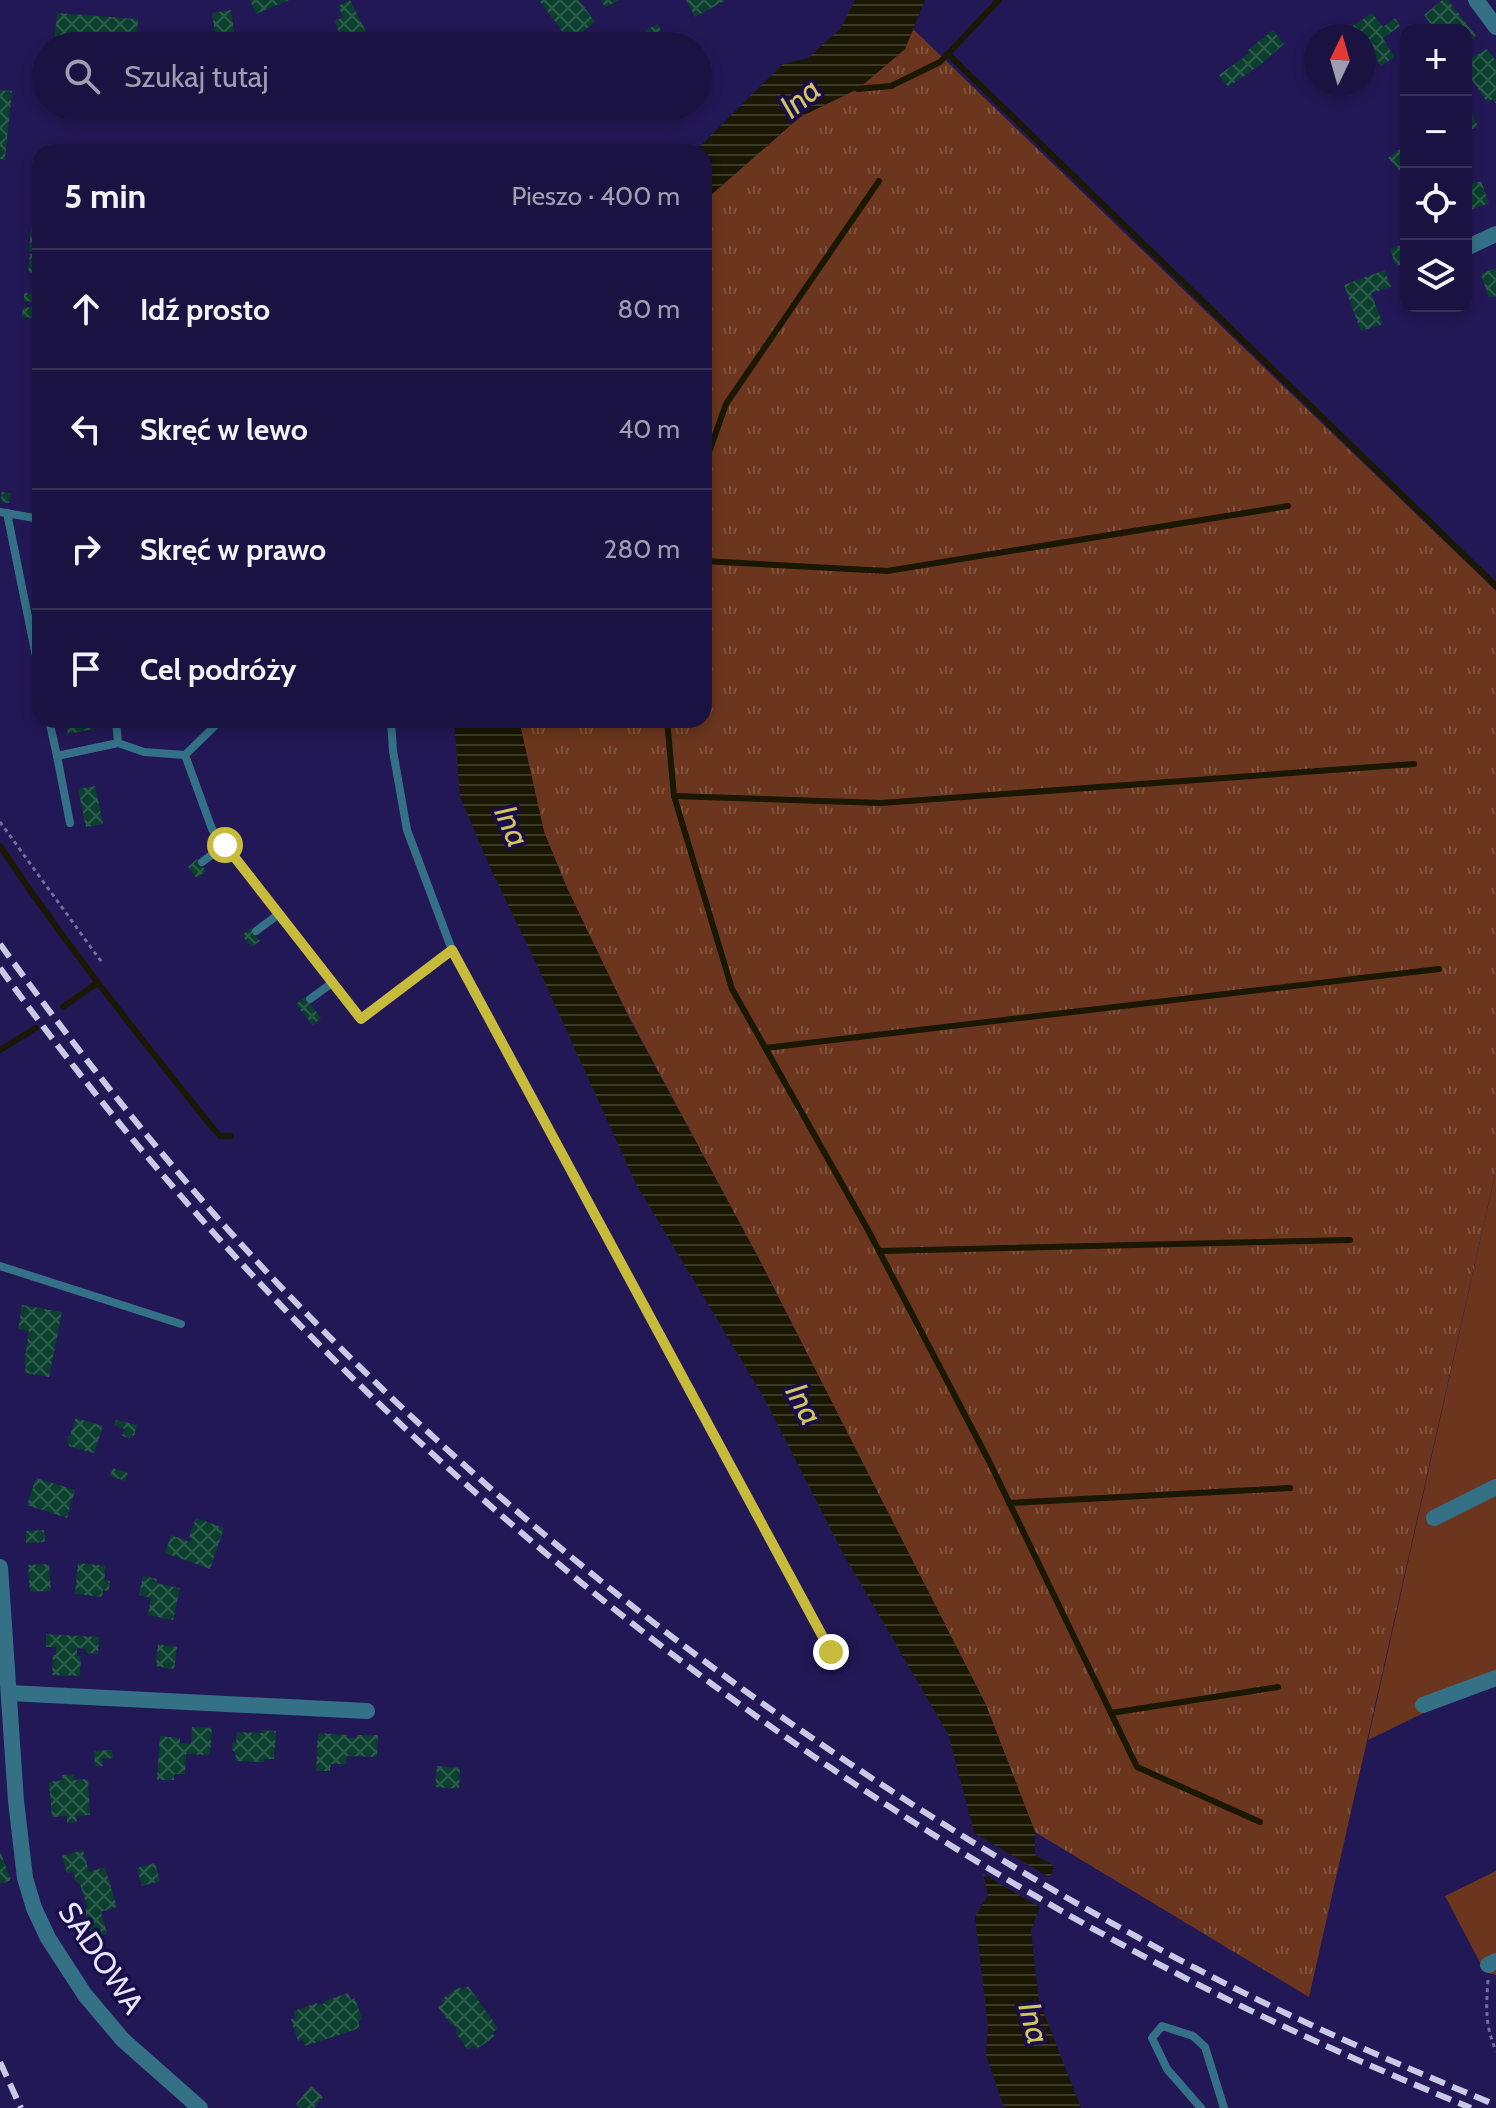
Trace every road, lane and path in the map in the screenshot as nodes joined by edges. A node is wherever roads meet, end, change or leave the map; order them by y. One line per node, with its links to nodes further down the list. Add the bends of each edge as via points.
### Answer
1 (1476, 0): 2 (street)
2 (1496, 27)
3 (1496, 234): 4 (street)
4 (1472, 245)
5 (3, 513): 6 (lane); 7 (lane)
6 (32, 518)
7 (32, 641)
8 (51, 728): 14 (lane)
9 (117, 728): 12 (lane)
10 (213, 728): 13 (lane)
11 (392, 728): 21 (lane, via 407,830)
12 (118, 743): 13 (lane, via 144,752); 14 (lane)
13 (185, 755): 17 (lane, via 212,829)
14 (57, 756): 16 (lane)
15 (0, 822): 22 (path)
16 (70, 823)
17 (225, 845): 18 (lane); 19 (lane)
18 (202, 862)
19 (279, 914): 20 (lane); 23 (lane)
20 (256, 931)
21 (452, 950): 23 (lane, via 361,1019); 30 (lane)
22 (103, 964)
23 (332, 983): 24 (lane)
24 (310, 999)
25 (0, 1266): 26 (lane)
26 (181, 1324)
27 (1496, 1487): 28 (street)
28 (1434, 1518)
29 (0, 1567): 32 (street, SADOWA)
30 (831, 1652)
31 (1496, 1678): 33 (street)
32 (9, 1693): 34 (street); 37 (street, SADOWA, via 16,1801 34,1908 85,1995 123,2040)
33 (1423, 1705)
34 (367, 1711)
35 (1492, 1963): 36 (path, via 1486,2009)
36 (1496, 2051)
37 (200, 2108)
38 (1201, 2108): 39 (lane, via 1167,2069 1152,2038 1162,2026 1193,2036 1205,2047)
39 (1224, 2108)

